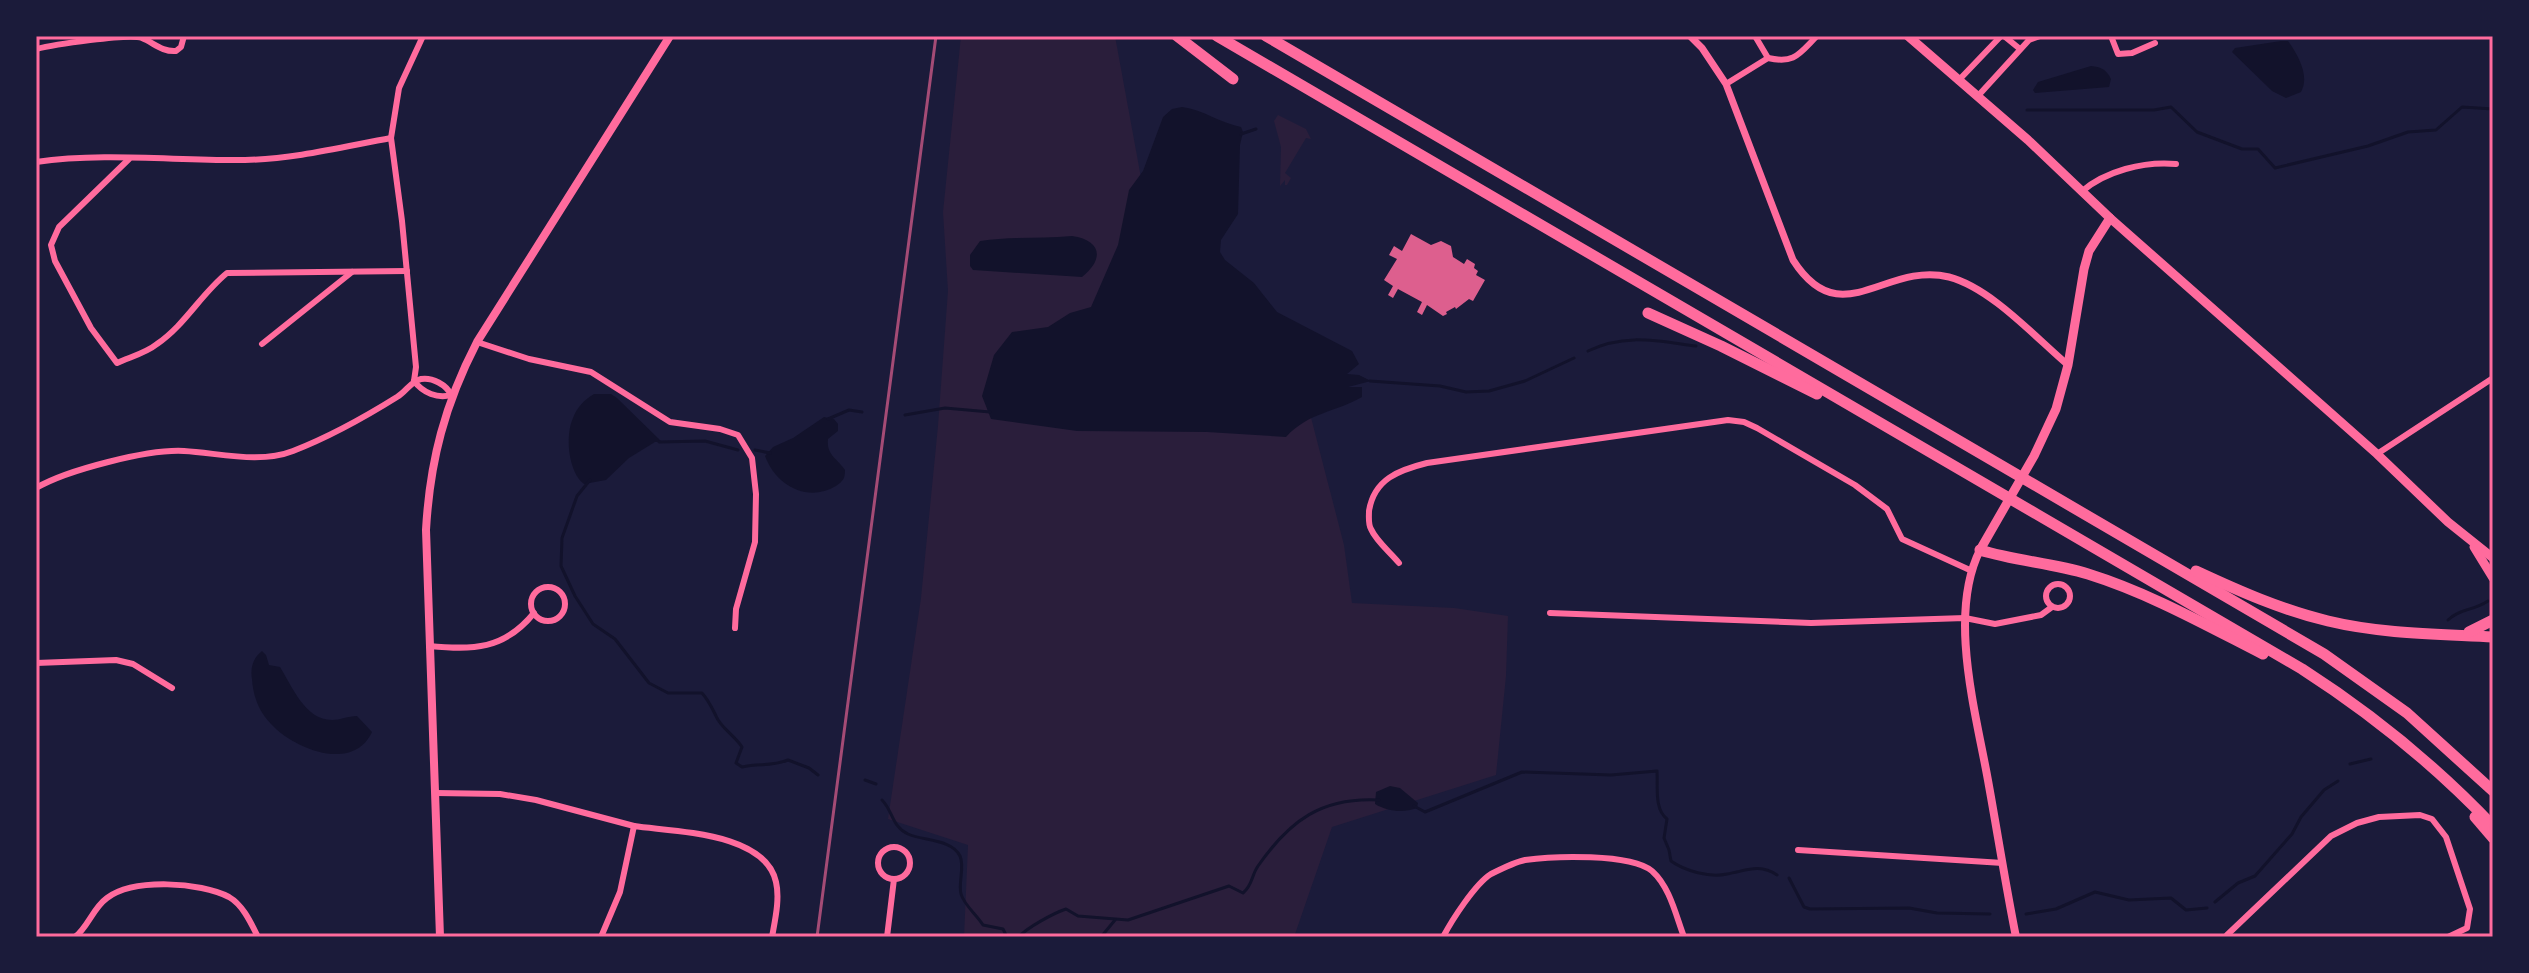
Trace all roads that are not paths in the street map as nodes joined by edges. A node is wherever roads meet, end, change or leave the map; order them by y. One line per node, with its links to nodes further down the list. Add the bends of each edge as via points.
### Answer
1 (140, 36): 2 (street, via 170,52 181,47); 16 (street)
2 (184, 36)
3 (423, 36): 23 (street, via 399,88)
4 (670, 36): 32 (main road)
5 (1177, 36): 19 (highway)
6 (1217, 36): 38 (highway)
7 (1266, 36): 42 (highway)
8 (1690, 36): 21 (street)
9 (1755, 36): 18 (street)
10 (1817, 36): 18 (street, via 1794,59)
11 (1908, 36): 20 (main road)
12 (2003, 36): 17 (street); 20 (street)
13 (2040, 36): 17 (street)
14 (2111, 36): 15 (street, via 2118,54)
15 (2155, 43)
16 (36, 49)
17 (2020, 49): 22 (street)
18 (1768, 58): 21 (street)
19 (1233, 79)
20 (1958, 81): 22 (main road)
21 (1726, 84): 34 (street, via 1793,260 1815,288 1853,295 1910,276 1950,277 1985,295)
22 (1977, 97): 27 (main road)
23 (391, 138): 24 (street, via 249,160); 29 (street)
24 (129, 159): 25 (street); 30 (street, via 59,227 51,245 91,328 117,363 156,345 227,273)
25 (36, 162)
26 (2176, 164): 27 (street, via 2128,169 2093,181)
27 (2081, 192): 28 (main road)
28 (2110, 218): 34 (main road, via 2089,251); 39 (main road)
29 (407, 271): 30 (street); 36 (street)
30 (352, 272): 33 (street)
31 (1648, 313): 38 (highway)
32 (477, 342): 37 (main road); 53 (street, via 591,372 670,422 738,435 752,458 756,494 755,542)
33 (262, 344)
34 (2068, 365): 43 (main road, via 2056,409 2034,456)
35 (2493, 378): 39 (street)
36 (414, 381): 37 (street, via 440,397); 37 (street, via 427,379 447,387); 40 (street, via 399,397 291,452 251,457 153,452)
37 (451, 395): 56 (main road, via 432,464 427,508)
38 (1920, 446): 59 (highway)
39 (2377, 454): 41 (main road)
40 (36, 488)
41 (2470, 541): 44 (main road); 47 (main road)
42 (2144, 548): 54 (highway, via 2312,617 2383,630); 61 (highway, via 2352,673 2433,735)
43 (1980, 550): 46 (main road); 59 (highway, via 2074,570 2132,590)
44 (2493, 558)
45 (1399, 563): 46 (street, via 1371,530 1369,517 1376,489 1388,477 1427,463 1728,420 1757,428 1855,485 1887,509 1902,539)
46 (1972, 571): 51 (main road)
47 (2493, 578)
48 (2052, 607): 48 (street, via 2069,602 2064,585 2048,590 2046,599); 51 (street, via 2003,624)
49 (534, 613): 49 (street, via 545,621 558,618 565,607 563,594 552,587 539,589 531,600); 56 (street, via 504,640 473,649)
50 (1550, 613): 51 (street, via 1811,623)
51 (1965, 618): 67 (main road)
52 (2493, 620): 54 (highway)
53 (735, 628)
54 (2455, 635): 55 (highway)
55 (2493, 637)
56 (429, 646): 62 (main road)
57 (36, 663): 58 (street, via 116,660 133,664)
58 (172, 688)
59 (2331, 688): 60 (highway)
60 (2437, 771): 64 (highway); 65 (highway)
61 (2493, 791)
62 (436, 793): 63 (street, via 512,796); 72 (main road)
63 (634, 826): 73 (street, via 620,892); 74 (street, via 753,850 773,870 777,884)
64 (2493, 826)
65 (2493, 838)
66 (1798, 850): 67 (street)
67 (2003, 863): 78 (main road)
68 (894, 879): 68 (street, via 905,875 910,864 896,847 883,852 878,862 882,873); 75 (street)
69 (2226, 936): 79 (street, via 2331,836 2379,817 2420,815 2432,819 2446,837 2470,909 2467,928)
70 (75, 937): 71 (street, via 106,898 150,884 191,886 230,898)
71 (258, 937)
72 (440, 937)
73 (601, 937)
74 (772, 937)
75 (887, 937)
76 (1443, 937): 77 (street, via 1489,876 1522,860 1577,858 1625,862 1651,871 1666,891)
77 (1684, 937)
78 (2016, 937)
79 (2448, 937)

